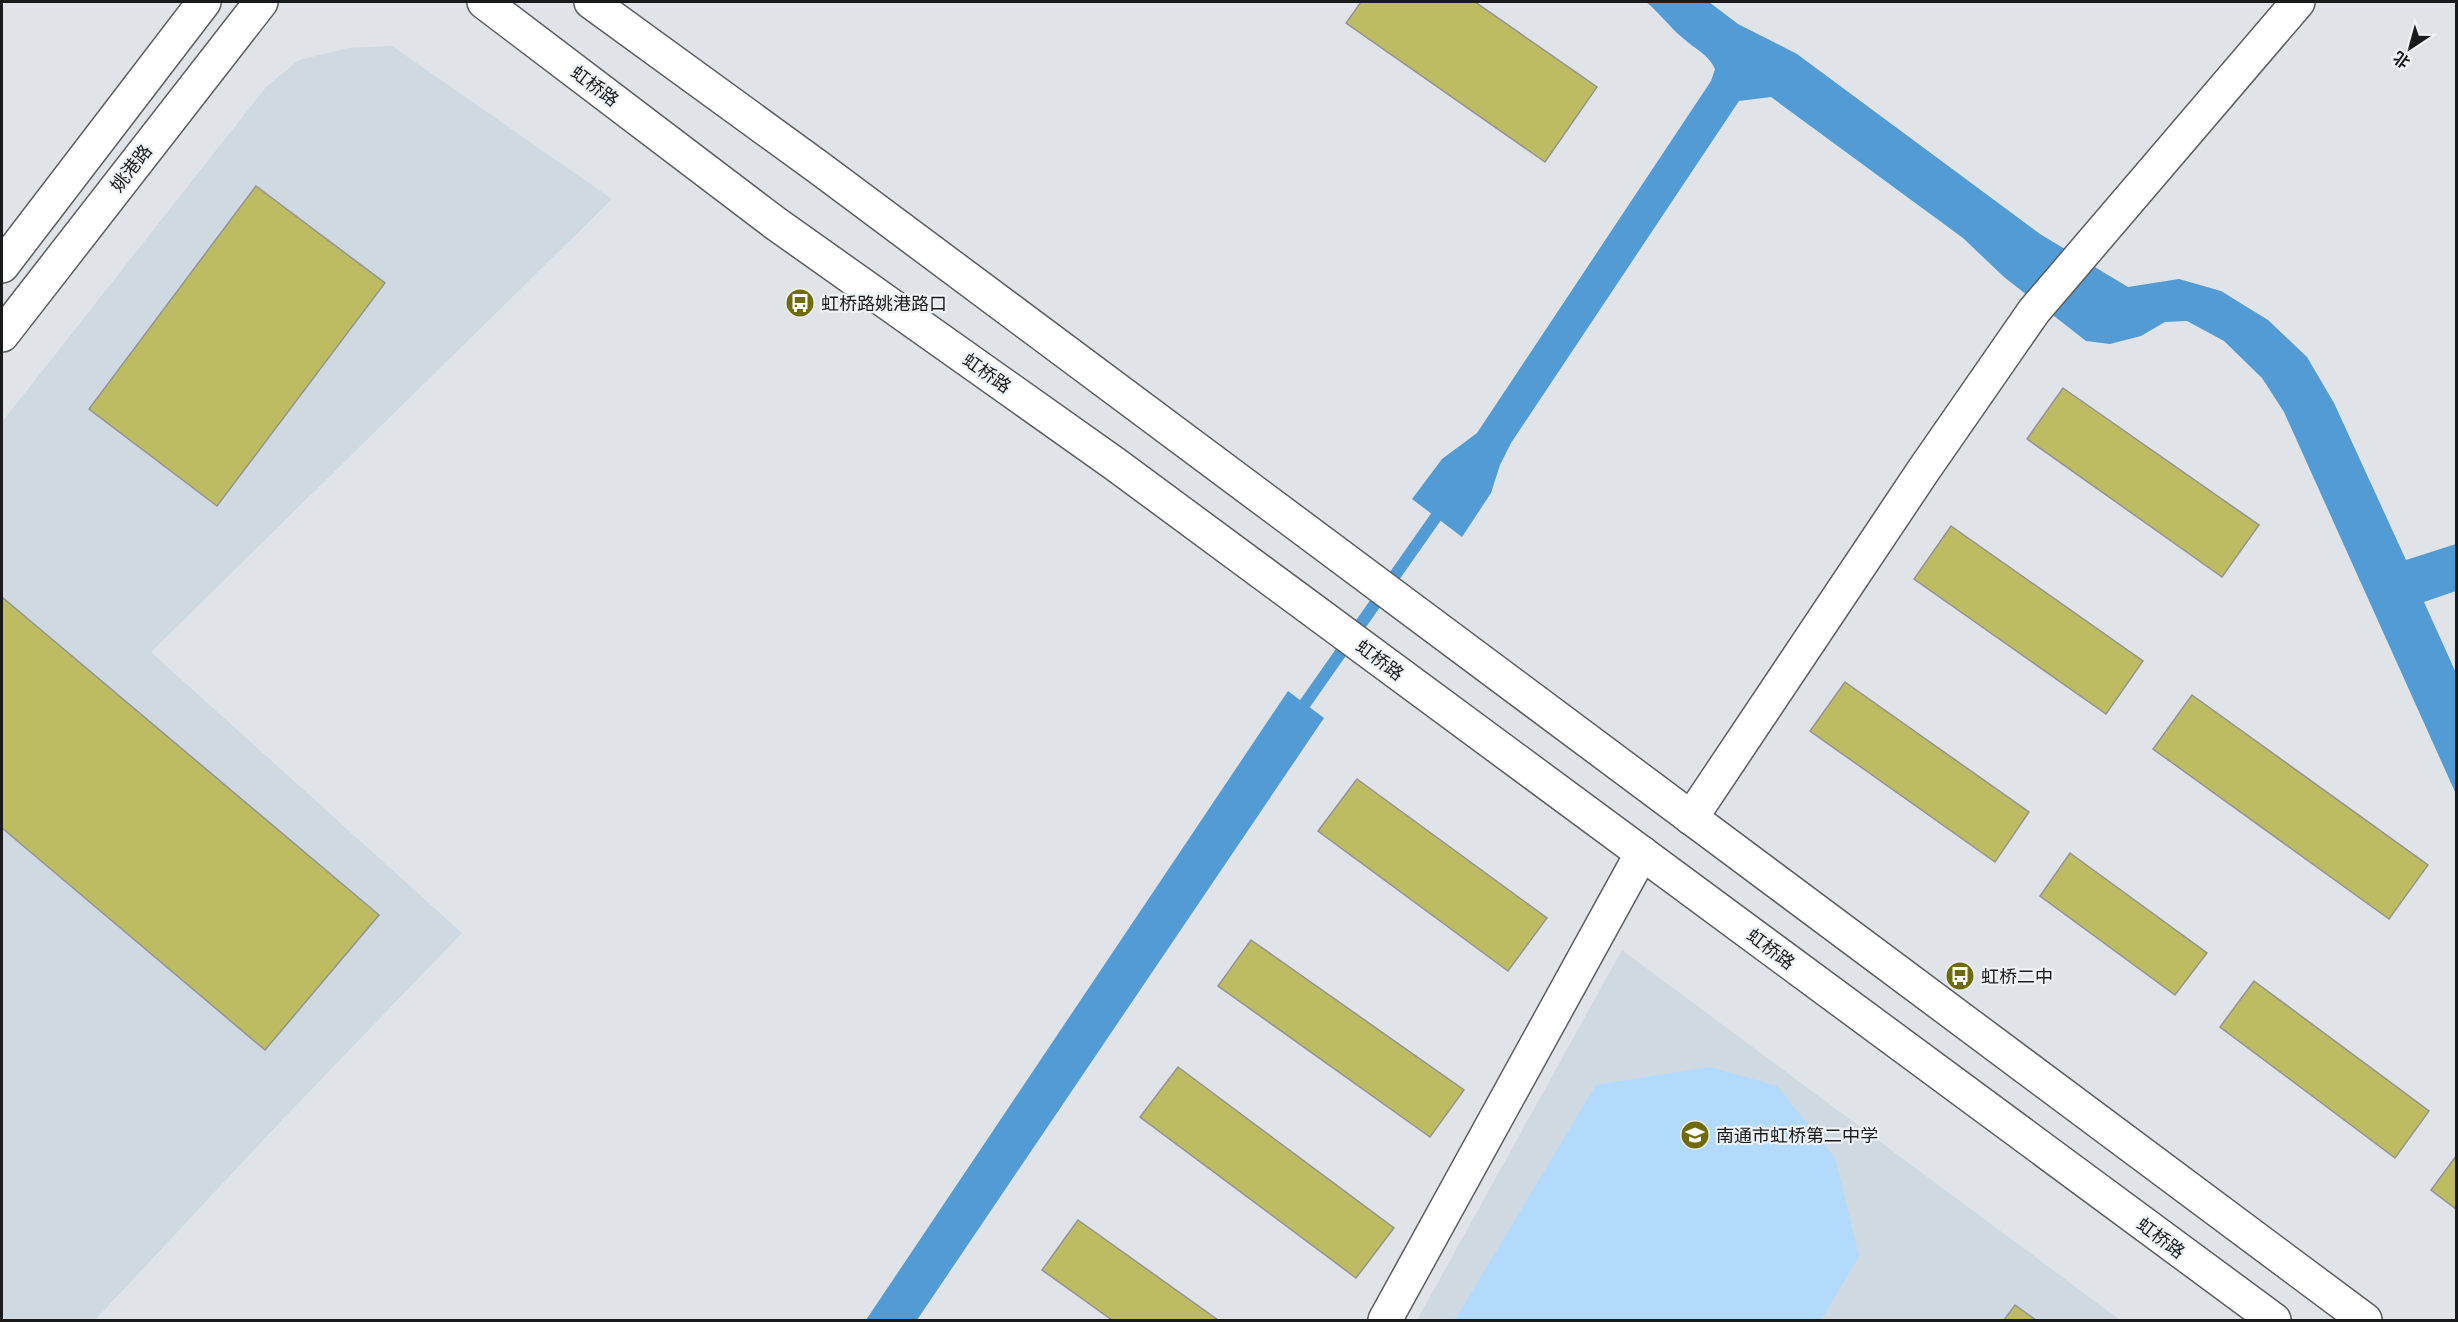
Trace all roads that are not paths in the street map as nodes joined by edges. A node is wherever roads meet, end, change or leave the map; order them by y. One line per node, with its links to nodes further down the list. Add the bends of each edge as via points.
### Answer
1 (204, 2): 6 (main road)
2 (261, 2): 7 (main road, 姚港路)
3 (484, 2): 9 (main road, 虹桥路, via 775,224 1115,464)
4 (591, 2): 8 (main road)
5 (2298, 2): 8 (main road, via 2034,311)
6 (2, 266)
7 (2, 335)
8 (1691, 818): 12 (main road)
9 (1642, 853): 10 (main road); 11 (main road, 虹桥路)
10 (1385, 1320)
11 (2274, 1320)
12 (2365, 1320)

